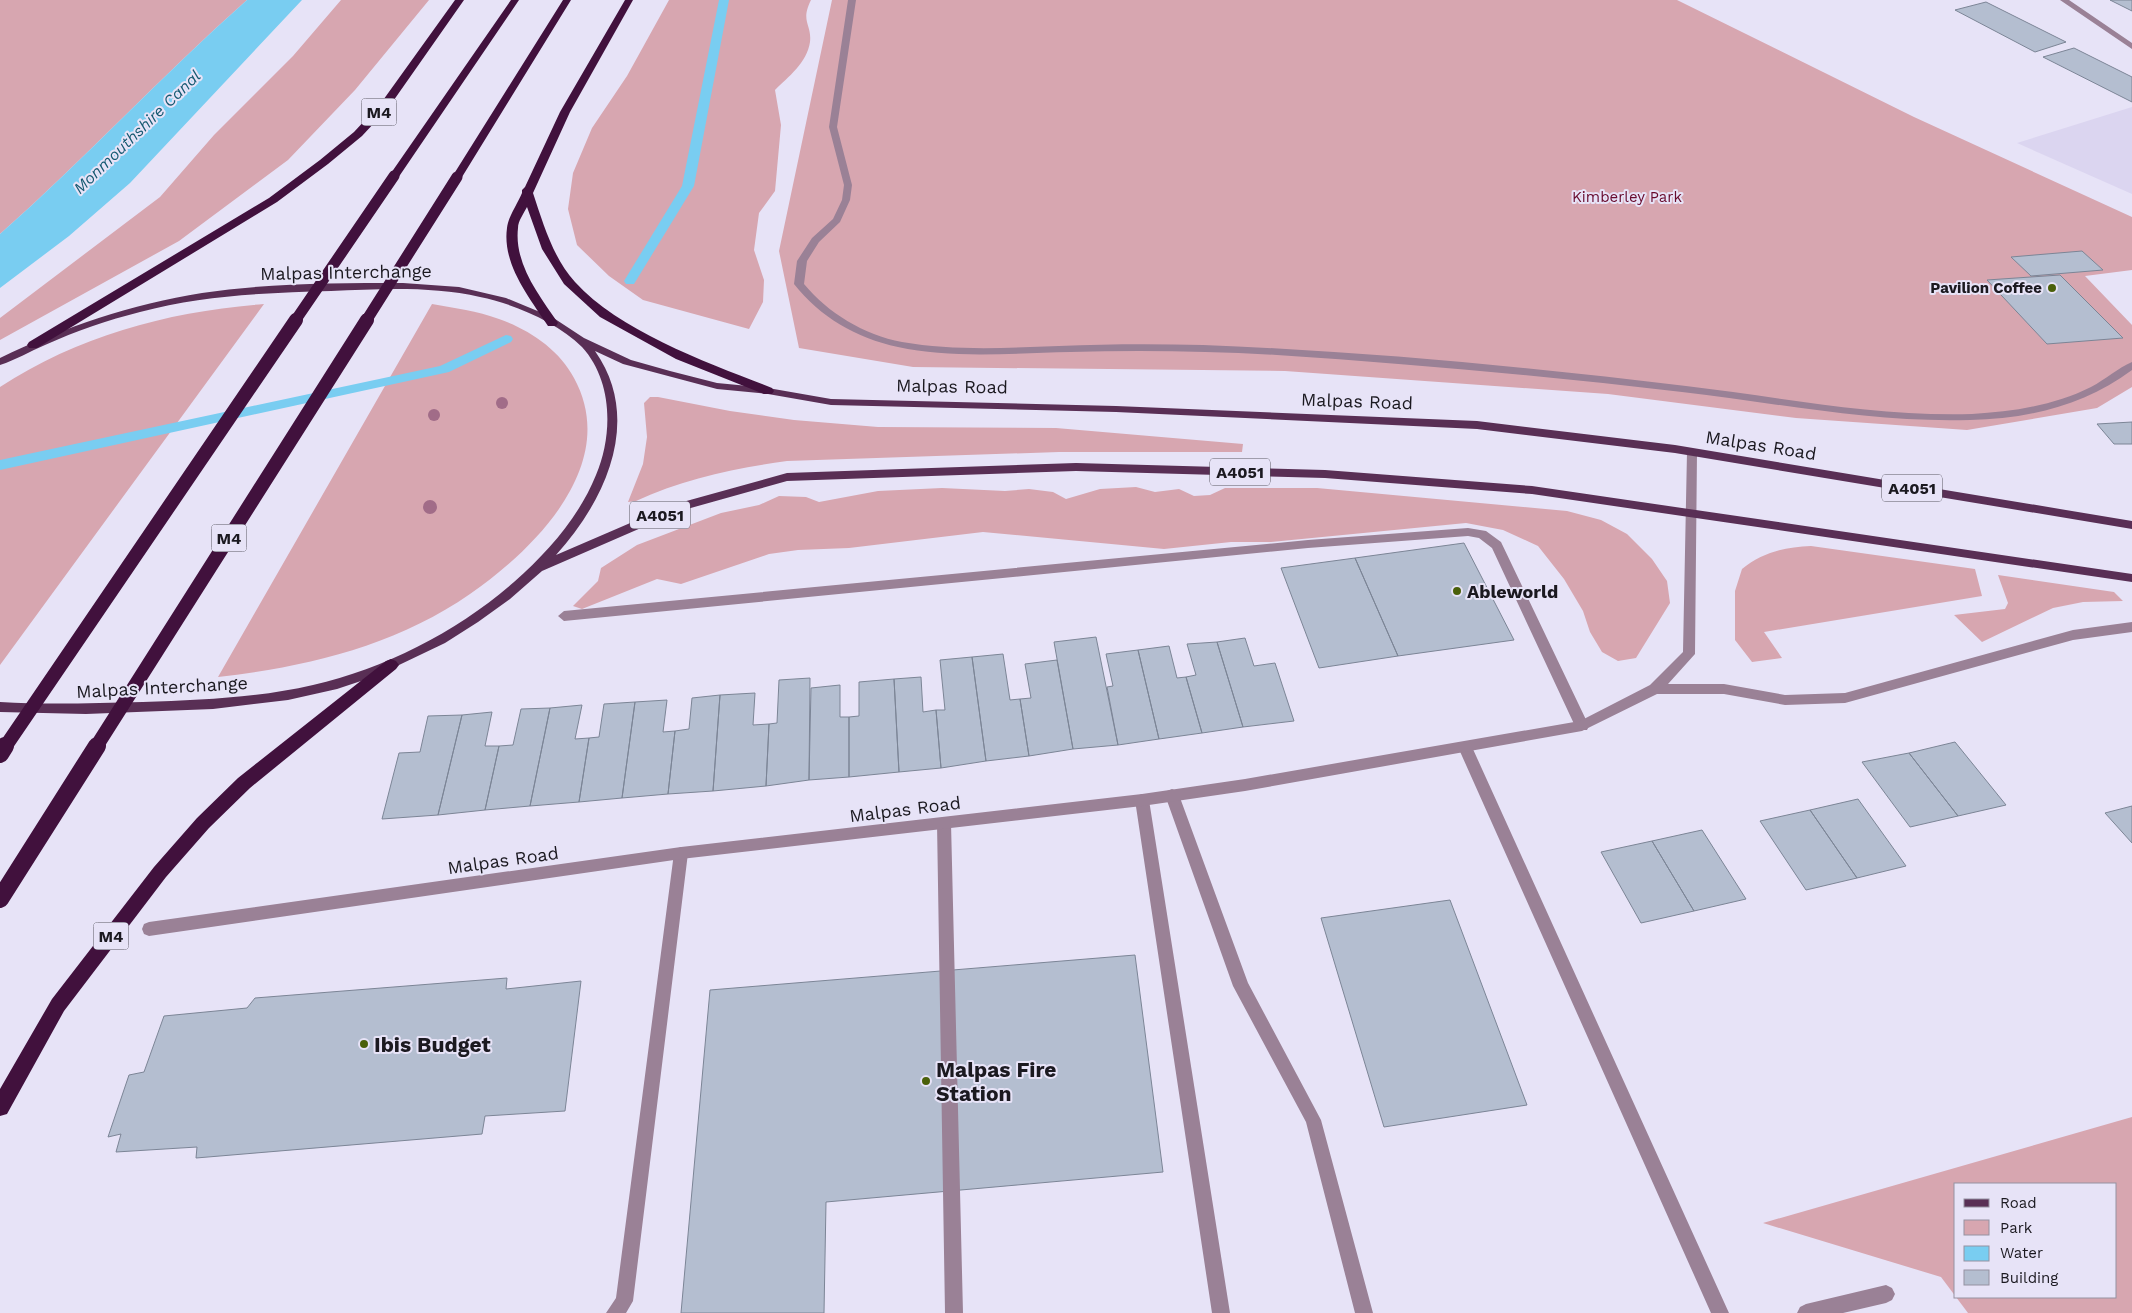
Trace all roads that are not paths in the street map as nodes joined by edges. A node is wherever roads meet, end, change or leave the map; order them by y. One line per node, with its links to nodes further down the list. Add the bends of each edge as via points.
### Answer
1 (460, 0): 11 (highway, M4, via 385,105 358,134 324,162 272,200)
2 (515, 0): 27 (highway, bridge)
3 (567, 0): 32 (highway, M4, bridge)
4 (629, 0): 8 (highway, via 565,112)
5 (852, 0): 13 (street, via 833,127 848,184 846,200 837,220 815,240 802,261 799,284 819,308 850,326 897,344 947,350 1011,351 1209,348 1402,360 1677,388 1888,414 1970,417 2021,413 2058,404 2089,393 2117,378)
6 (2064, 0): 7 (street)
7 (2132, 47)
8 (527, 190): 9 (highway, via 512,227 514,257 529,289); 14 (highway, via 548,249 570,284 604,314 680,356)
9 (552, 323): 10 (main road, Malpas Interchange); 11 (main road, Malpas Interchange, via 516,305 483,294 446,289 396,286 282,289 182,299 85,326)
10 (582, 341): 14 (main road, Malpas Road / A4051, via 627,362 668,374 717,386); 18 (main road, Malpas Interchange, via 601,368 610,394 614,420 612,449 602,480 575,523)
11 (33, 346): 12 (main road, Malpas Interchange)
12 (0, 362)
13 (2132, 365)
14 (768, 391): 15 (main road, Malpas Road / A4051, via 831,402 1116,409 1477,424)
15 (1692, 452): 16 (street, Malpas Road); 17 (main road, Malpas Road / A4051)
16 (1692, 513): 18 (main road, A4051, via 1532,490 1325,474 1076,467 888,472 787,477 676,508); 19 (main road, A4051); 23 (street, Malpas Road, via 1689,654)
17 (2132, 525)
18 (539, 566): 22 (main road, Malpas Interchange, via 458,628)
19 (2132, 578)
20 (564, 616): 25 (street, via 1299,545 1468,532 1482,534 1497,545)
21 (2132, 627): 23 (street, Malpas Road, via 2073,635 1845,698 1785,700 1724,689)
22 (392, 665): 24 (main road, Malpas Interchange, via 334,685 262,699 214,704 44,710); 34 (highway, M4, via 244,783 203,823 160,872 58,1005)
23 (1655, 689): 25 (street, Malpas Road)
24 (0, 706)
25 (1582, 726): 26 (street, Malpas Road)
26 (1465, 746): 28 (street, Malpas Road); 40 (street)
27 (0, 754)
28 (1172, 795): 29 (street, Malpas Road); 39 (street, via 1240,986 1313,1120)
29 (1142, 800): 30 (street, Malpas Road); 38 (street)
30 (944, 823): 31 (street, Malpas Road); 37 (street)
31 (681, 854): 33 (street, Malpas Road); 36 (street, via 624,1301)
32 (0, 899)
33 (149, 930)
34 (0, 1107)
35 (1886, 1294): 41 (street)
36 (614, 1313)
37 (954, 1313)
38 (1221, 1313)
39 (1364, 1313)
40 (1720, 1313)
41 (1806, 1313)

